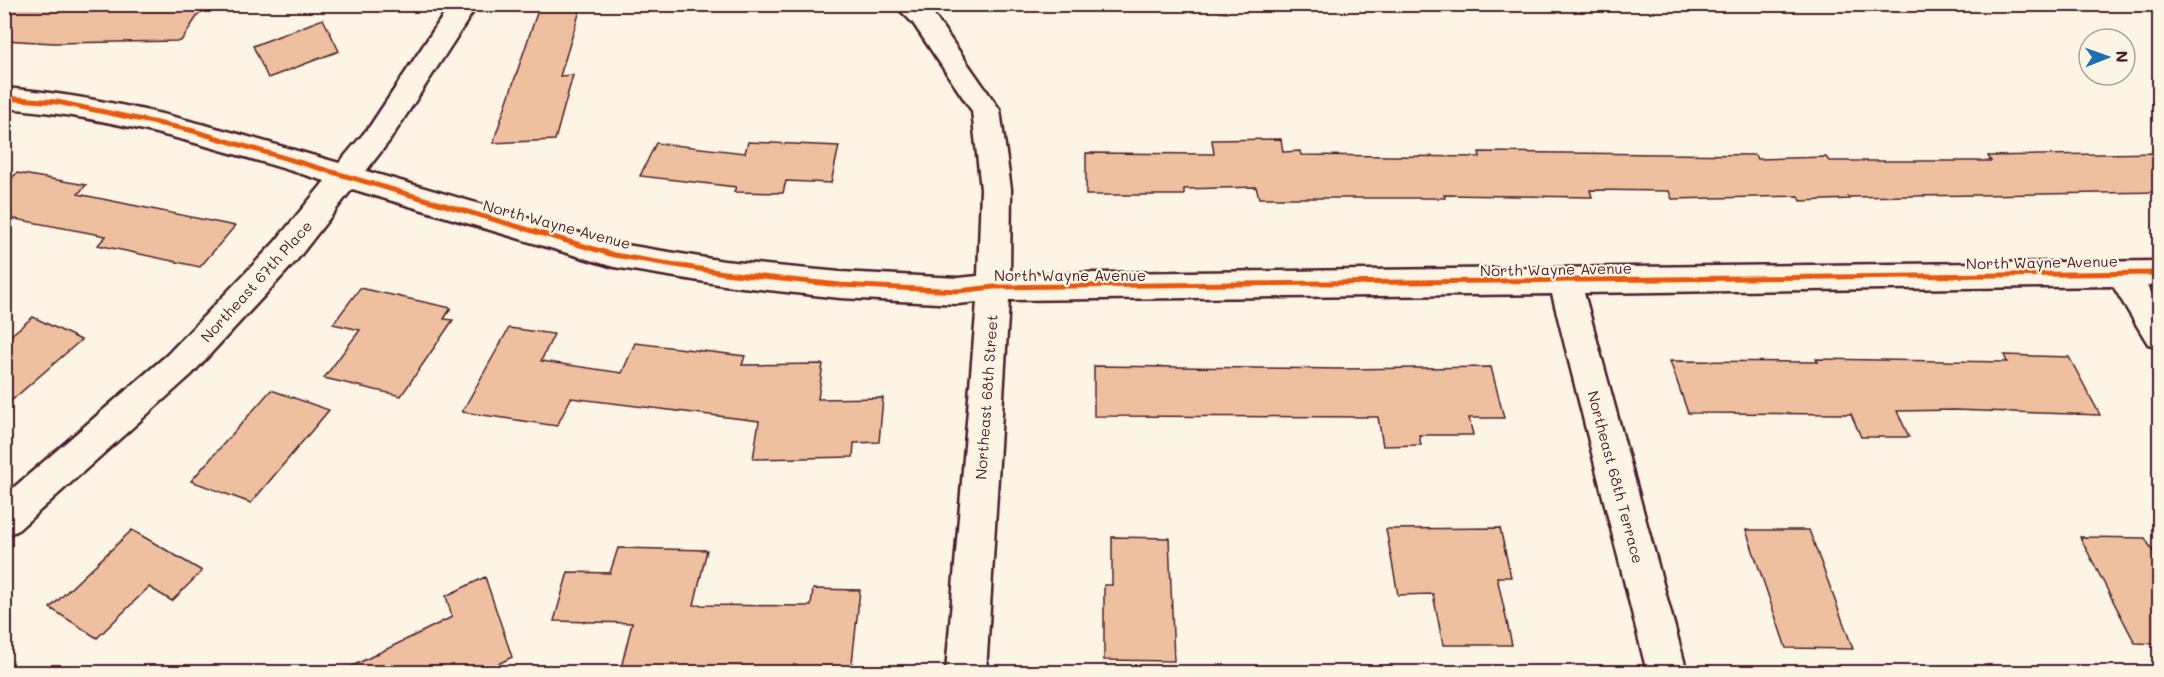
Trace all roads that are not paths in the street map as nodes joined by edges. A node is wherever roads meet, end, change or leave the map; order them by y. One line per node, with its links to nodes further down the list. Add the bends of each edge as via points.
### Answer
1 (465, 4): 4 (street, Northeast 67th Place, via 380,133)
2 (907, 4): 8 (street, Northeast 68th Street, via 922,17 986,110 996,189)
3 (4, 98): 4 (street, North Wayne Avenue, via 57,102 190,130)
4 (345, 176): 8 (street, North Wayne Avenue, via 614,255 724,273 840,285 958,291); 10 (street, Northeast 67th Place, via 285,252 179,365)
5 (2122, 273): 6 (street, North Wayne Avenue); 7 (street, North Wayne Avenue); 9 (street)
6 (2160, 273)
7 (1565, 281): 8 (street, North Wayne Avenue); 12 (street, Northeast 68th Terrace)
8 (994, 287): 11 (street, Northeast 68th Street)
9 (2160, 334)
10 (4, 519)
11 (966, 672)
12 (1667, 672)

